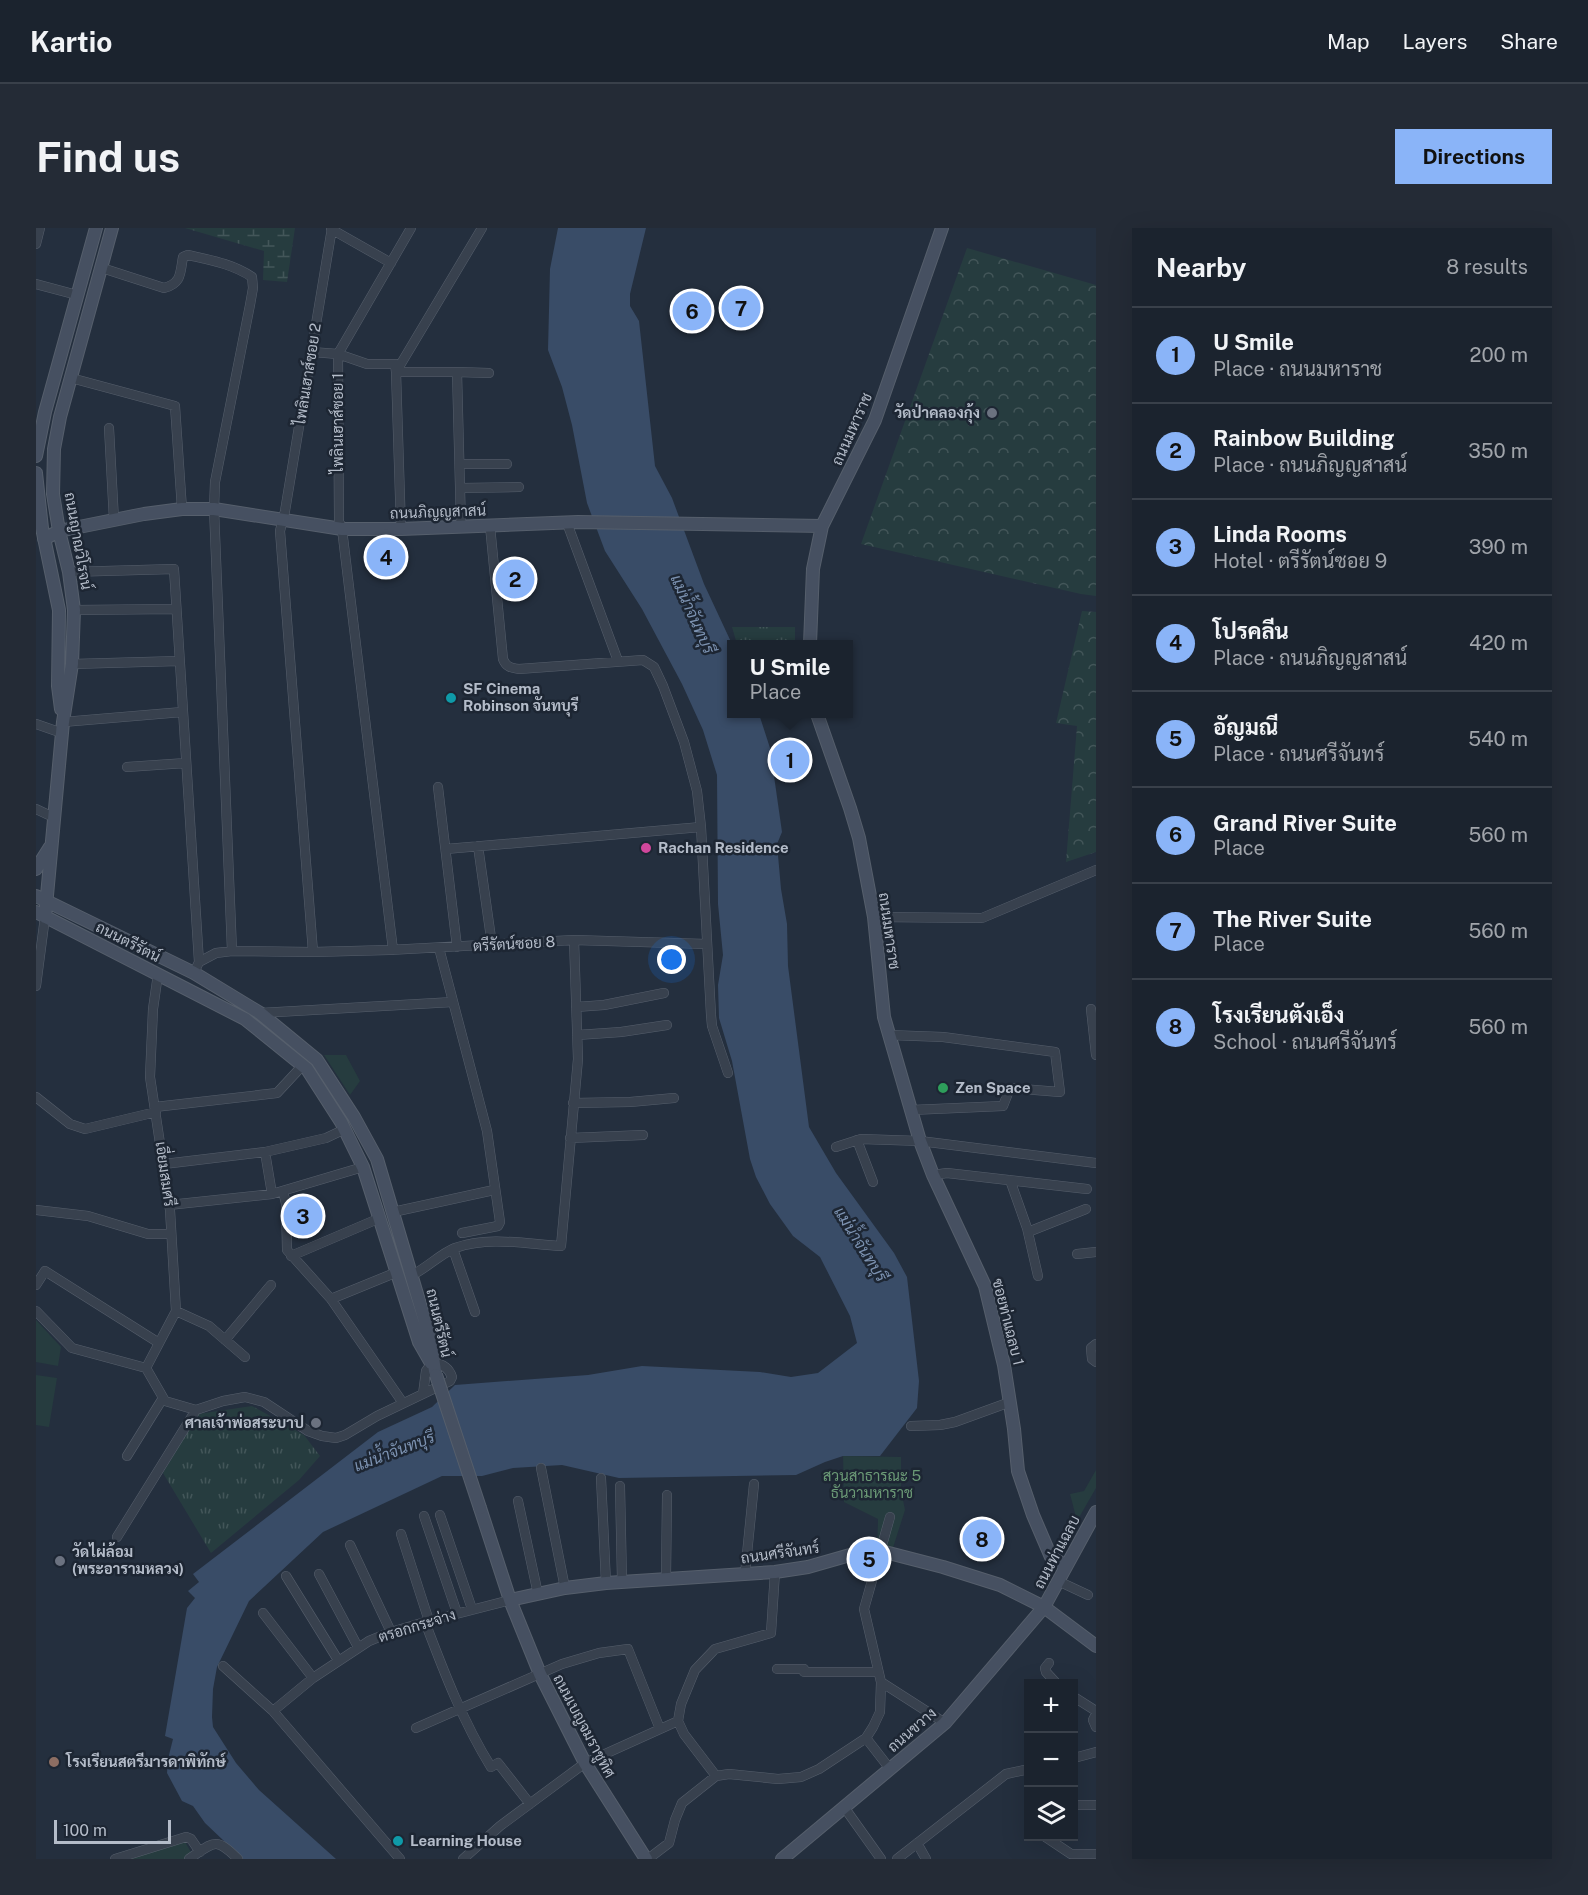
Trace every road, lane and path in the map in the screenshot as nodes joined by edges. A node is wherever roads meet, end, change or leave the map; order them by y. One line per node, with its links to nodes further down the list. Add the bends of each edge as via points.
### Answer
1 (40, 228): 8 (street)
2 (96, 228): 12 (main road)
3 (112, 228): 10 (main road, ถนนญาณวิโรจน์)
4 (411, 228): 9 (street, ไพลินเฮาส์ซอย 1)
5 (482, 228): 15 (street)
6 (942, 228): 33 (main road, ถนนมหาราช, via 874,420)
7 (331, 229): 9 (street); 13 (street, ไพลินเฮาส์ซอย 2)
8 (36, 244)
9 (391, 263): 14 (street, ไพลินเฮาส์ซอย 1)
10 (102, 268): 18 (main road, ถนนญาณวิโรจน์); 27 (street, via 164,288 174,286 183,257 188,255 222,263 252,278 215,482)
11 (36, 284): 12 (street)
12 (77, 295): 20 (main road)
13 (312, 352): 14 (street); 29 (street, ไพลินเฮาส์ซอย 2)
14 (338, 354): 15 (street, via 366,364 395,364); 34 (street, ไพลินเฮาส์ซอย 1)
15 (396, 372): 16 (street); 35 (street)
16 (457, 372): 17 (street); 21 (street)
17 (489, 373)
18 (71, 378): 26 (street, via 174,406); 36 (main road, ถนนญาณวิโรจน์, via 54,449 53,494)
19 (108, 428): 28 (street)
20 (36, 456)
21 (460, 464): 22 (street); 25 (street)
22 (507, 464)
23 (36, 473): 37 (main road, ถนนญาณวิโรจน์)
24 (519, 487): 25 (street)
25 (461, 488): 31 (street)
26 (182, 509): 27 (main road, ถนนภิญญสาสน์); 28 (main road, ถนนภิญญสาสน์)
27 (214, 509): 29 (main road, ถนนภิญญสาสน์); 69 (street)
28 (114, 520): 36 (main road, ถนนภิญญสาสน์)
29 (283, 520): 34 (main road, ถนนภิญญสาสน์); 70 (street, ไพลินเฮาส์ซอย 2, via 280,531)
30 (573, 522): 32 (main road, ถนนภิญญสาสน์); 33 (main road, ถนนภิญญสาสน์); 43 (street)
31 (461, 526): 32 (main road, ถนนภิญญสาสน์); 35 (main road, ถนนภิญญสาสน์)
32 (490, 526): 43 (street, via 506,665 519,669)
33 (822, 526): 41 (main road, ถนนมหาราช, via 813,569)
34 (342, 529): 35 (main road, ถนนภิญญสาสน์); 68 (street, ไพลินเฮาส์ซอย 1)
35 (400, 529)
36 (59, 531): 37 (main road, ถนนภิญญสาสน์); 38 (main road, ถนนญาณวิโรจน์)
37 (40, 540): 48 (main road, ถนนญาณวิโรจน์, via 59,610)
38 (69, 572): 39 (street, via 174,569); 40 (main road, ถนนญาณวิโรจน์)
39 (176, 609): 40 (street); 42 (street)
40 (74, 610): 44 (main road, ถนนญาณวิโรจน์)
41 (810, 640)
42 (179, 661): 44 (street); 45 (street)
43 (618, 661): 54 (street, via 644,660 657,673 690,760)
44 (72, 664): 48 (main road, ถนนญาณวิโรจน์)
45 (182, 712): 48 (street); 49 (street)
46 (818, 718): 62 (main road, ถนนมหาราช, via 859,838)
47 (36, 724): 48 (street)
48 (62, 727): 53 (main road, ถนนญาณวิโรจน์)
49 (186, 763): 50 (street); 71 (street)
50 (128, 767)
51 (438, 787): 57 (street)
52 (36, 808): 53 (street)
53 (53, 817): 55 (main road, ถนนญาณวิโรจน์)
54 (701, 827): 56 (street); 64 (street)
55 (51, 845): 58 (main road); 60 (main road, ถนนญาณวิโรจน์)
56 (478, 846): 57 (street); 65 (street)
57 (446, 849): 66 (street)
58 (36, 868)
59 (1096, 870): 62 (street, via 982,918)
60 (41, 899): 61 (main road, ถนนญาณวิโรจน์); 71 (main road, ถนนตรีรัตน์)
61 (40, 914): 72 (main road, ถนนตรีรัตน์); 73 (street)
62 (874, 917): 79 (main road, ถนนมหาราช)
63 (574, 940): 64 (street); 65 (street, ตรีรัตน์ซอย 8); 76 (street, ตรีรัตน์ซอย 8)
64 (707, 944): 85 (street, via 712,1026)
65 (492, 945): 66 (street, ตรีรัตน์ซอย 8)
66 (457, 947): 67 (street, ตรีรัตน์ซอย 8)
67 (439, 948): 68 (street, ตรีรัตน์ซอย 8); 75 (street)
68 (393, 950): 70 (street, ตรีรัตน์ซอย 8)
69 (232, 951): 70 (street, ตรีรัตน์ซอย 8); 71 (street, ตรีรัตน์ซอย 8, via 216,953)
70 (313, 952)
71 (196, 968): 78 (main road, ถนนตรีรัตน์)
72 (158, 974): 84 (main road, ถนนตรีรัตน์, via 244,1019); 89 (street, เอี่ยมสมศรี, via 150,1077)
73 (36, 986)
74 (664, 993): 76 (street)
75 (453, 1002): 78 (street); 105 (street, via 487,1131)
76 (576, 1007): 81 (street, ตรีรัตน์ซอย 8)
77 (1091, 1009): 83 (street)
78 (260, 1013): 111 (main road, ถนนตรีรัตน์, via 317,1060 377,1159)
79 (885, 1017): 82 (main road, ซอยท่าแฉลบ 1)
80 (667, 1025): 81 (street)
81 (577, 1035): 88 (street, ตรีรัตน์ซอย 8)
82 (889, 1035): 90 (main road, ซอยท่าแฉลบ 1); 90 (street, via 943,1037 1055,1052 1060,1092 1010,1088 1003,1106)
83 (1096, 1055)
84 (303, 1065): 89 (street, via 277,1093); 91 (main road, ถนนตรีรัตน์)
85 (728, 1073)
86 (36, 1096): 89 (street, via 70,1124 85,1130)
87 (674, 1098): 88 (street)
88 (573, 1103): 93 (street, ตรีรัตน์ซอย 8)
89 (155, 1110): 99 (street, เอี่ยมสมศรี)
90 (911, 1110): 95 (main road, ซอยท่าแฉลบ 1)
91 (345, 1130): 97 (street); 100 (main road, ถนนตรีรัตน์)
92 (643, 1135): 93 (street)
93 (570, 1138): 116 (street, ตรีรัตน์ซอย 8, via 561,1245 509,1241)
94 (857, 1140): 95 (street); 96 (street); 103 (street)
95 (920, 1141): 98 (street); 101 (main road, ซอยท่าแฉลบ 1)
96 (836, 1147)
97 (265, 1152): 99 (street); 107 (street)
98 (1096, 1163)
99 (164, 1164): 108 (street, เอี่ยมสมศรี)
100 (363, 1167): 106 (street); 112 (main road, ถนนตรีรัตน์)
101 (933, 1175): 102 (street); 138 (main road, ซอยท่าแฉลบ 1, via 985,1286)
102 (1010, 1180): 104 (street); 113 (street)
103 (873, 1182)
104 (1087, 1189)
105 (494, 1190): 111 (street); 114 (street, via 500,1225)
106 (283, 1191): 107 (street); 119 (street, via 287,1250)
107 (272, 1194): 108 (street)
108 (169, 1206): 115 (street, เอี่ยมสมศรี)
109 (1086, 1209): 113 (street)
110 (36, 1210): 115 (street, via 88,1216 148,1234)
111 (393, 1212): 121 (main road, ถนนตรีรัตน์)
112 (380, 1218): 119 (street); 120 (main road, ถนนตรีรัตน์)
113 (1028, 1232): 122 (street)
114 (462, 1233)
115 (171, 1234): 127 (street, เอี่ยมสมศรี)
116 (453, 1249): 121 (street); 128 (street)
117 (1096, 1252): 118 (street)
118 (1077, 1254)
119 (291, 1256): 125 (street)
120 (397, 1272): 125 (street); 135 (main road, ถนนตรีรัตน์, via 419,1342)
121 (412, 1275): 135 (main road, ถนนตรีรัตน์, via 430,1338)
122 (1038, 1276)
123 (272, 1285): 129 (street)
124 (36, 1286): 130 (street, via 45,1271)
125 (331, 1299): 139 (street)
126 (36, 1311): 134 (street, via 72,1348)
127 (176, 1311): 129 (street, via 209,1326); 130 (street)
128 (476, 1312)
129 (225, 1340): 132 (street)
130 (159, 1343): 134 (street)
131 (1096, 1344): 133 (street, via 1091,1348)
132 (245, 1357)
133 (1096, 1362)
134 (146, 1368): 137 (street)
135 (434, 1368): 136 (street, via 426,1371); 136 (street, via 446,1368 451,1379); 169 (main road, ถนนตรีรัตน์, bridge)
136 (423, 1394): 139 (street)
137 (163, 1398): 140 (street); 142 (street)
138 (1010, 1402): 141 (street, via 955,1422); 157 (main road, ซอยท่าแฉลบ 1, via 1018,1471 1032,1515 1051,1557)
139 (403, 1403): 140 (street, via 336,1438 308,1431 256,1399 233,1398)
140 (196, 1410): 154 (street)
141 (910, 1426)
142 (128, 1456)
143 (541, 1468): 166 (street)
144 (601, 1478): 165 (street)
145 (754, 1484): 160 (street)
146 (620, 1486): 163 (street)
147 (667, 1495): 162 (street)
148 (518, 1501): 167 (street)
149 (1096, 1512): 157 (main road, ถนนท่าแฉลบ)
150 (440, 1515): 171 (street)
151 (424, 1516): 173 (street)
152 (890, 1517): 156 (street)
153 (401, 1534): 174 (street)
154 (117, 1537)
155 (350, 1545): 175 (street)
156 (881, 1551): 158 (main road, ถนนศรีจันทร์); 170 (main road, ถนนศรีจันทร์, via 999,1585); 182 (street, via 864,1609)
157 (1066, 1566): 164 (main road, ถนนท่าแฉลบ)
158 (775, 1572): 160 (main road, ถนนศรีจันทร์); 191 (street, via 771,1633 715,1649 695,1670)
159 (320, 1574): 177 (street)
160 (745, 1574): 162 (main road, ถนนศรีจันทร์)
161 (286, 1576): 178 (street)
162 (666, 1579): 163 (main road, ถนนศรีจันทร์)
163 (622, 1581): 165 (main road, ถนนศรีจันทร์)
164 (1058, 1581): 168 (street); 170 (main road, ถนนท่าแฉลบ)
165 (606, 1583): 166 (main road, ถนนศรีจันทร์)
166 (566, 1588): 167 (main road, ถนนศรีจันทร์)
167 (538, 1594): 169 (main road, ถนนศรีจันทร์)
168 (1088, 1595)
169 (510, 1600): 171 (street, ตรอกกระจ่าง); 183 (main road, ถนนเบญจมราชูทิศ)
170 (1044, 1607): 176 (main road, ถนนศรีจันทร์); 192 (main road, ถนนขวาง)
171 (472, 1609): 173 (street, ตรอกกระจ่าง)
172 (263, 1613): 184 (street)
173 (457, 1613): 174 (street, ตรอกกระจ่าง)
174 (427, 1621): 175 (street, ตรอกกระจ่าง); 188 (street)
175 (391, 1632): 177 (street, ตรอกกระจ่าง)
176 (1096, 1646)
177 (358, 1647): 178 (street, ตรอกกระจ่าง)
178 (338, 1660): 184 (street, ตรอกกระจ่าง)
179 (1049, 1663): 185 (street, via 1046,1672)
180 (223, 1666): 189 (street)
181 (777, 1669): 182 (street)
182 (878, 1672): 186 (street)
183 (540, 1674): 188 (street); 195 (street, via 582,1658 628,1649); 199 (main road, ถนนเบญจมราชูทิศ)
184 (313, 1678): 189 (street, ตรอกกระจ่าง)
185 (1053, 1679)
186 (881, 1682): 192 (street); 196 (street, via 880,1712)
187 (1078, 1700): 190 (street)
188 (460, 1708): 194 (street); 203 (street, via 491,1767 498,1763)
189 (273, 1711): 214 (street)
190 (1096, 1713): 193 (street)
191 (678, 1720): 195 (street); 202 (street)
192 (945, 1723): 200 (main road, ถนนขวาง)
193 (1096, 1727)
194 (416, 1728)
195 (660, 1728): 199 (street)
196 (866, 1738): 200 (street); 202 (street, via 819,1769 801,1776)
197 (1096, 1752): 198 (street)
198 (1078, 1757)
199 (585, 1763): 203 (street); 216 (main road, ถนนเบญจมราชูทิศ)
200 (890, 1769): 206 (main road, ถนนขวาง)
201 (1024, 1769): 208 (street, via 1006,1774)
202 (716, 1776): 216 (street, via 682,1803 669,1843)
203 (530, 1804): 215 (street)
204 (1096, 1804): 205 (street)
205 (1078, 1805)
206 (844, 1807): 217 (main road, ถนนขวาง); 218 (street)
207 (1052, 1841): 210 (street, via 1071,1854)
208 (917, 1844): 219 (street); 220 (street)
209 (200, 1852): 211 (street, via 191,1839 184,1837); 212 (street); 213 (street, via 220,1844)
210 (1096, 1854)
211 (115, 1859)
212 (189, 1859)
213 (238, 1859)
214 (400, 1859)
215 (463, 1859)
216 (647, 1859)
217 (782, 1859)
218 (881, 1859)
219 (897, 1859)
220 (926, 1859)

